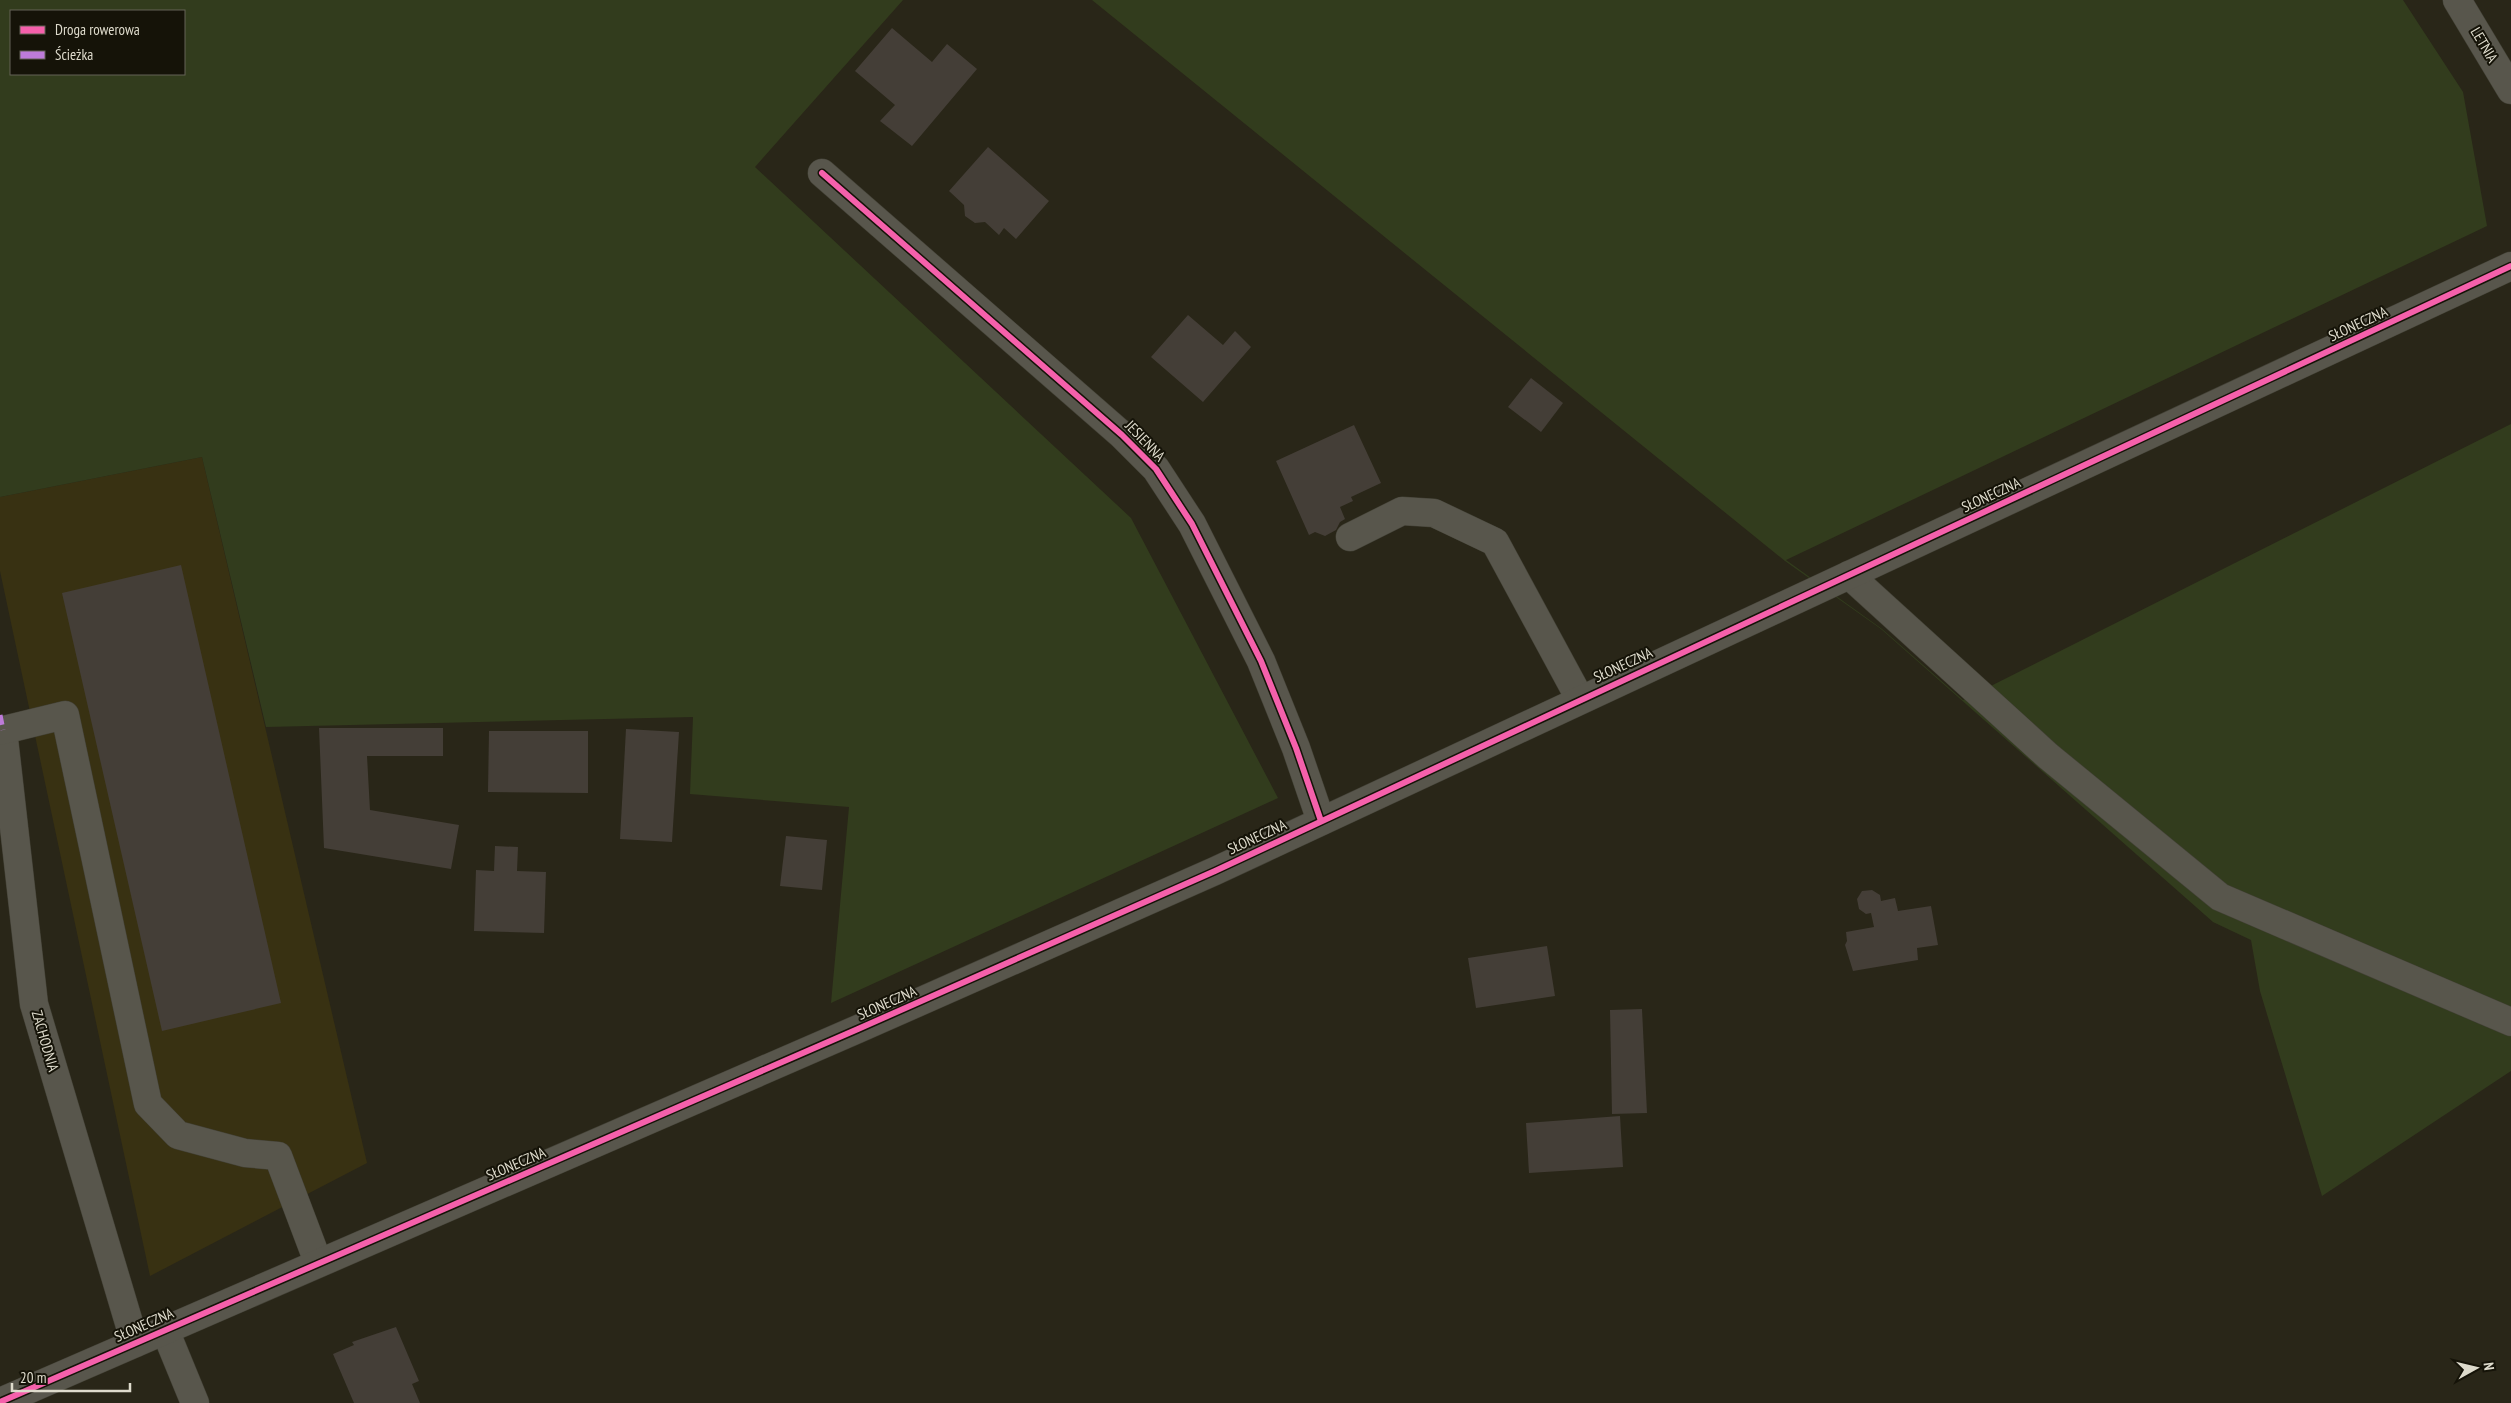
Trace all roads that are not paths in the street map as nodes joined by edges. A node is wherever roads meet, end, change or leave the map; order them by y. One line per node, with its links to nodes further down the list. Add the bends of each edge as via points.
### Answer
1 (2457, 0): 2 (street, LETNIA)
2 (2511, 90)
3 (822, 174): 9 (street, JESIENNA, via 1122,435 1156,469 1192,524 1261,661)
4 (2511, 266): 6 (street, SŁONECZNA)
5 (1350, 537): 7 (street, via 1402,511 1434,513 1495,542)
6 (1849, 575): 7 (street, SŁONECZNA); 10 (street, via 2048,756 2220,897)
7 (1580, 699): 9 (street, SŁONECZNA)
8 (1, 730): 11 (street, via 65,715 148,1104 178,1135 245,1153 278,1156); 13 (street, ZACHODNIA, via 34,1004)
9 (1321, 821): 11 (street, SŁONECZNA, via 858,1029)
10 (2511, 1022)
11 (318, 1262): 12 (street, SŁONECZNA)
12 (165, 1330): 13 (street, SŁONECZNA); 15 (street)
13 (135, 1342): 14 (street, SŁONECZNA)
14 (0, 1402)
15 (195, 1403)

